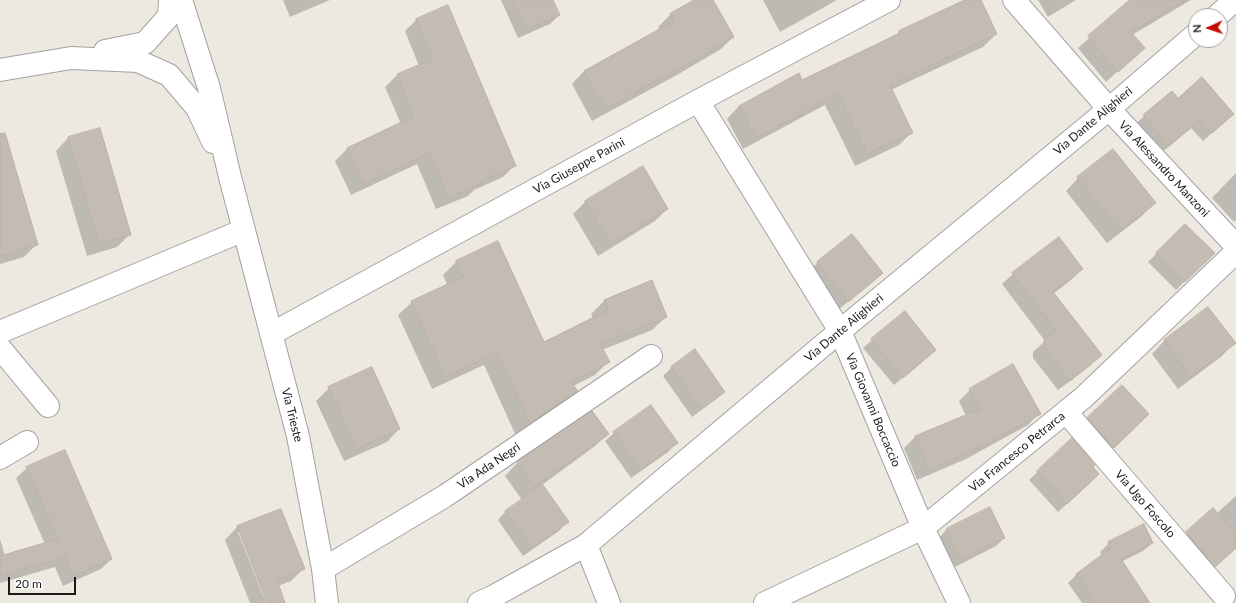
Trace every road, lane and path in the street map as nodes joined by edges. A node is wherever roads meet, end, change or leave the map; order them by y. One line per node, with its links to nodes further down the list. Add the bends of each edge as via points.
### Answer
1 (170, 0): 8 (street, via 169,16 145,43)
2 (182, 0): 12 (street, via 210,88)
3 (889, 0): 10 (street, Via Giuseppe Parini)
4 (1014, 0): 11 (street, Via Alessandro Manzoni)
5 (1235, 0): 6 (street)
6 (1226, 8)
7 (1188, 41): 11 (street, Via Dante Alighieri)
8 (71, 58): 9 (street); 12 (street, via 138,60 169,75 197,108)
9 (0, 70)
10 (698, 101): 16 (street, Via Giovanni Boccaccio); 18 (street, Via Giuseppe Parini)
11 (1109, 109): 14 (street, Via Alessandro Manzoni); 16 (street, Via Dante Alighieri)
12 (230, 177): 13 (street, Via Trieste)
13 (244, 230): 17 (street); 18 (street, Via Trieste)
14 (1236, 246)
15 (1236, 252): 22 (street, Via Francesco Petrarca)
16 (840, 331): 25 (street, Via Giovanni Boccaccio); 26 (street, Via Dante Alighieri)
17 (0, 332)
18 (271, 334): 27 (street, Via Trieste, via 298,436)
19 (0, 348): 21 (street)
20 (651, 356): 27 (street, Via Ada Negri, via 445,496)
21 (48, 406)
22 (1066, 412): 25 (street, Via Francesco Petrarca); 28 (street, Via Ugo Foscolo)
23 (27, 442): 24 (street)
24 (0, 458)
25 (923, 528): 32 (street, Via Francesco Petrarca); 33 (street, Via Giovanni Boccaccio)
26 (586, 545): 30 (street, Via Dante Alighieri); 31 (street)
27 (323, 569): 29 (street, Via Trieste)
28 (1224, 596)
29 (326, 603)
30 (479, 603)
31 (609, 603)
32 (764, 603)
33 (959, 603)

